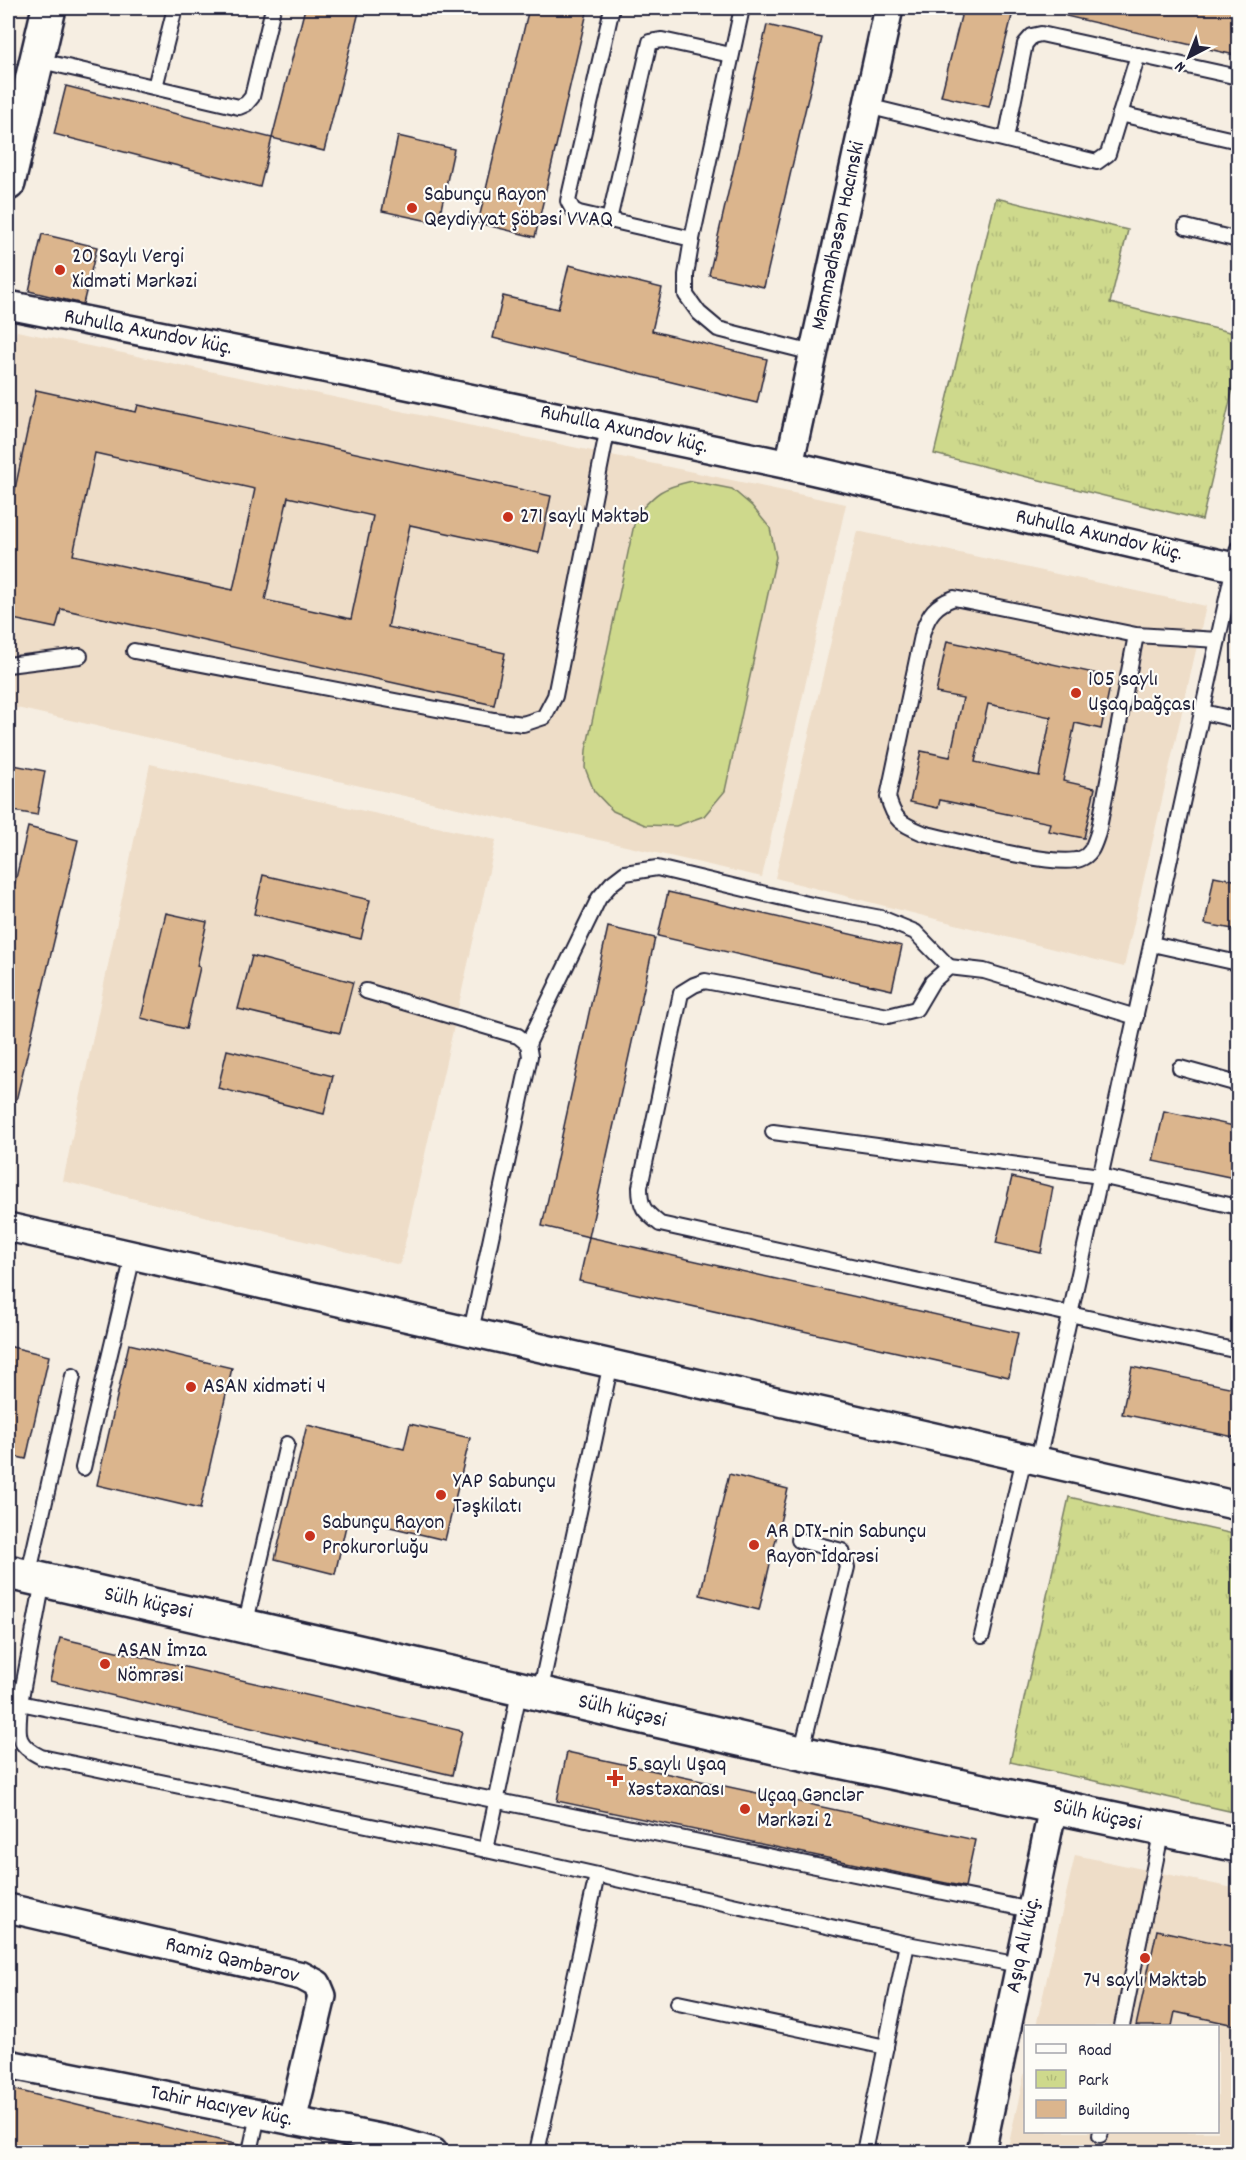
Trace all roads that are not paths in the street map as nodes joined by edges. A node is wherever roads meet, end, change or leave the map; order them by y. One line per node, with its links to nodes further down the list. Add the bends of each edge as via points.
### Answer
1 (49, 8): 9 (street)
2 (175, 8): 11 (lane)
3 (273, 8): 11 (lane, via 252,97 246,104 239,107)
4 (612, 8): 17 (lane, via 568,201 579,213)
5 (742, 8): 7 (lane)
6 (889, 8): 12 (street, Məmmədhəsən Hacınski)
7 (731, 55): 17 (lane, via 662,40 650,42); 19 (lane)
8 (1138, 55): 10 (lane); 13 (lane); 14 (lane, via 1041,34 1032,36 1025,44)
9 (37, 60): 11 (lane); 16 (street)
10 (1239, 77)
11 (155, 87)
12 (867, 106): 14 (lane); 22 (street, Məmmədhəsən Hacınski)
13 (1120, 114): 14 (lane, via 1108,154 1097,162); 15 (lane)
14 (1006, 139)
15 (1239, 141)
16 (8, 183)
17 (609, 220): 19 (lane)
18 (1186, 227): 20 (lane)
19 (692, 239): 22 (lane, via 686,295 699,313 718,328)
20 (1239, 240)
21 (8, 305): 23 (street, Ruhulla Axundov küç.)
22 (813, 353): 24 (street, Məmmədhəsən Hacınski)
23 (608, 427): 24 (street, Ruhulla Axundov küç.); 28 (lane, via 555,696 544,717 523,724 494,720)
24 (789, 465): 25 (street, Ruhulla Axundov küç.)
25 (1237, 561): 27 (lane)
26 (1136, 634): 26 (lane, via 954,598 940,603 928,615 923,632 888,797 892,813 905,826 923,833 1054,861 1079,859 1091,853); 27 (lane)
27 (1218, 640): 31 (lane)
28 (134, 651)
29 (80, 656): 30 (lane)
30 (8, 665)
31 (1203, 712): 32 (lane); 33 (lane)
32 (1239, 720)
33 (1152, 944): 34 (lane); 37 (lane)
34 (1239, 963)
35 (949, 968): 37 (lane, via 984,971); 38 (lane, via 915,932 880,918 657,868 625,873 599,898); 46 (lane, via 932,982 916,1009 888,1016 705,981 681,993 640,1187 640,1203 660,1224)
36 (366, 991): 38 (lane, via 518,1036)
37 (1136, 1017): 42 (lane)
38 (528, 1044): 47 (lane, via 526,1079)
39 (1180, 1068): 40 (lane)
40 (1239, 1084)
41 (773, 1132): 42 (lane)
42 (1100, 1176): 43 (lane); 46 (lane)
43 (1239, 1207)
44 (8, 1227): 45 (street)
45 (133, 1256): 47 (street); 53 (lane)
46 (1070, 1314): 48 (lane); 52 (lane)
47 (471, 1331): 49 (street)
48 (1239, 1351)
49 (611, 1363): 52 (street); 59 (lane)
50 (74, 1376): 56 (lane)
51 (287, 1444): 57 (lane)
52 (1031, 1459): 54 (street); 58 (lane)
53 (83, 1468)
54 (1239, 1506)
55 (799, 1540): 61 (lane, via 842,1551 847,1567)
56 (26, 1577): 57 (street, Sülh küçəsi); 60 (lane)
57 (245, 1626): 59 (street, Sülh küçəsi)
58 (982, 1636)
59 (530, 1690): 61 (street, Sülh küçəsi); 62 (lane)
60 (14, 1702): 62 (lane); 66 (lane, via 19,1739 27,1750 41,1757)
61 (801, 1753): 63 (street, Sülh küçəsi)
62 (497, 1800): 66 (lane); 69 (lane)
63 (1053, 1807): 64 (street, Sülh küçəsi); 69 (street, Aşıq Alı küç.)
64 (1162, 1829): 65 (street, Sülh küçəsi); 73 (lane)
65 (1239, 1845)
66 (486, 1850): 67 (lane)
67 (597, 1875): 70 (lane); 80 (lane)
68 (8, 1908): 77 (street, Ramiz Qəmbərov, via 302,1976 317,1984 321,1996)
69 (1031, 1910): 71 (street, Aşıq Alı küç.)
70 (908, 1944): 71 (lane); 74 (lane)
71 (1020, 1965): 82 (street, Aşıq Alı küç.)
72 (678, 2003): 74 (lane)
73 (1122, 2025)
74 (886, 2047): 81 (lane)
75 (8, 2064): 76 (street, Tahir Hacıyev küç.)
76 (258, 2115): 77 (street, Tahir Hacıyev küç.); 78 (lane)
77 (292, 2121): 79 (street, Tahir Hacıyev küç.)
78 (250, 2152)
79 (433, 2152)
80 (537, 2152)
81 (864, 2152)
82 (981, 2152)

